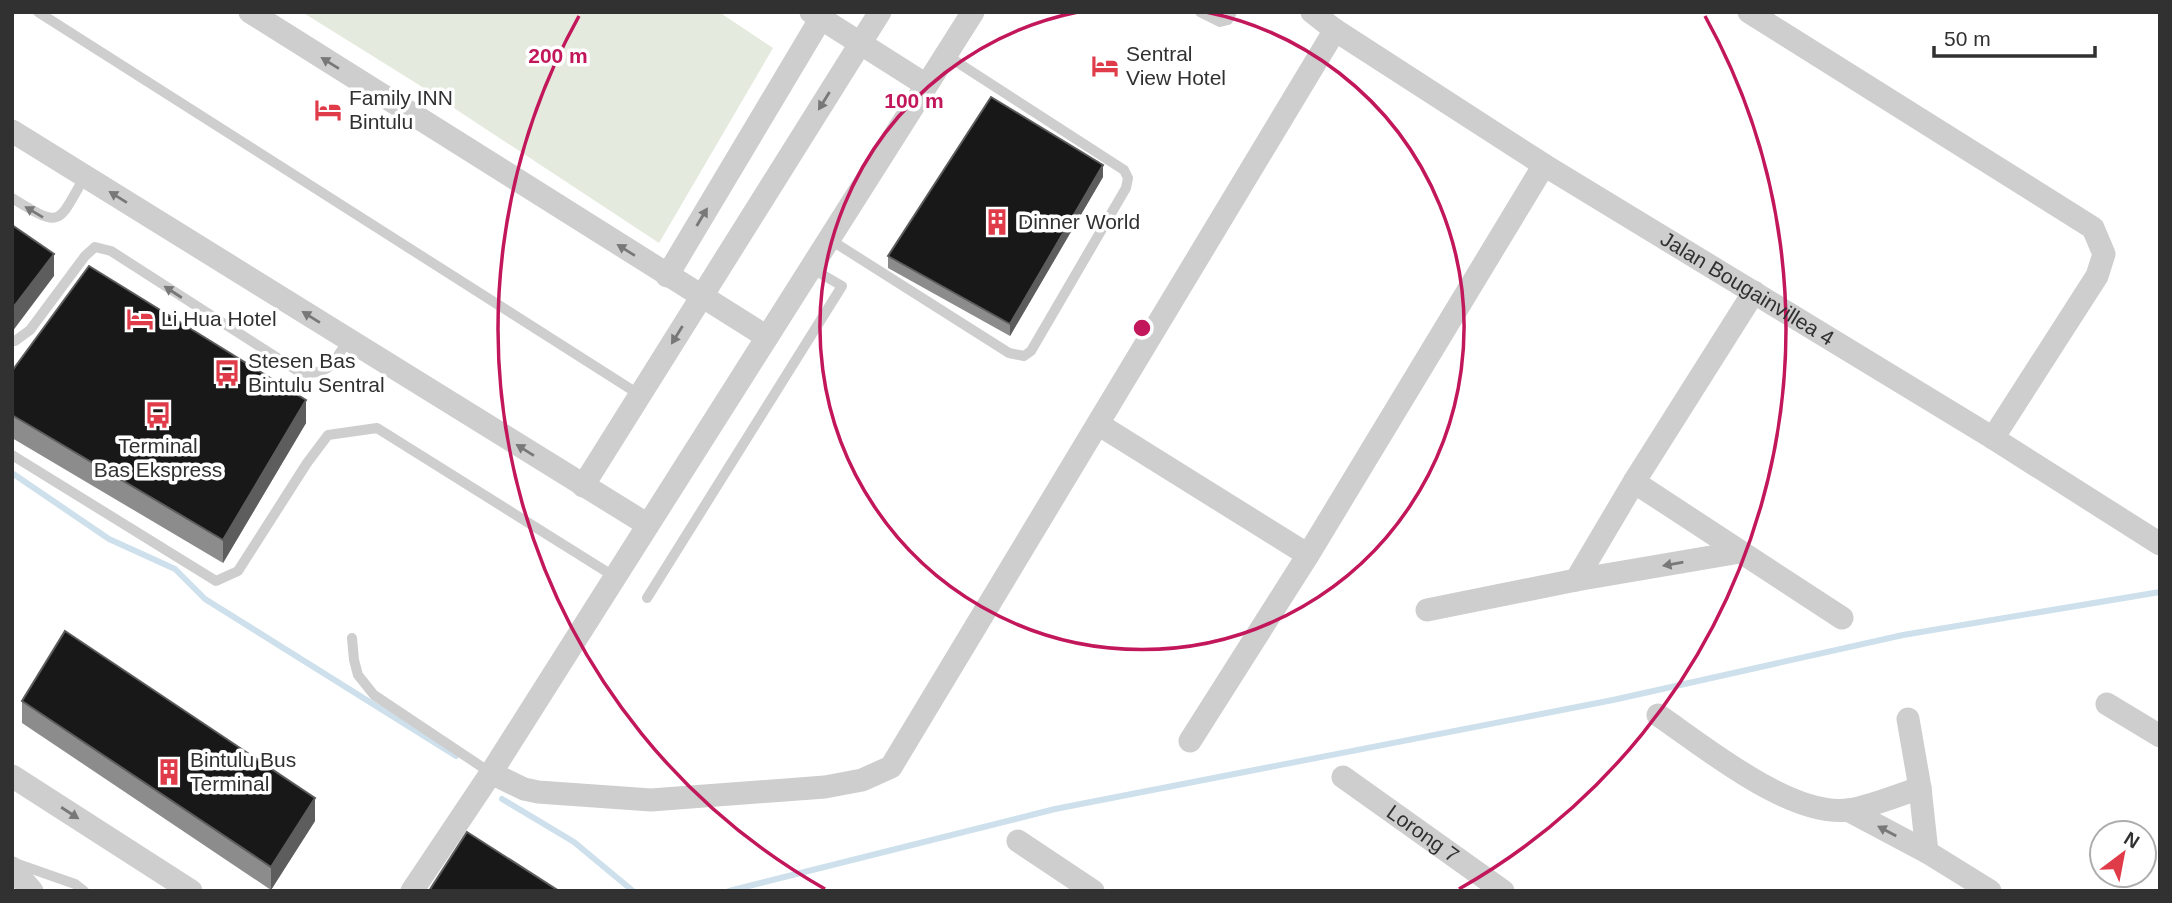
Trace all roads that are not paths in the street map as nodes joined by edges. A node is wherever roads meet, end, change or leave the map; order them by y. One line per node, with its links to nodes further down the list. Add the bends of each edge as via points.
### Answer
1 (38, 12): 26 (lane)
2 (250, 12): 20 (street, one-way to 2)
3 (880, 12): 11 (street)
4 (973, 12): 12 (street)
5 (1200, 12): 6 (lane, via 1220,22)
6 (1233, 12)
7 (1312, 12): 10 (street, Jalan Bougainvillea 4)
8 (1749, 12): 28 (street, via 2093,228 2104,254 2097,276)
9 (816, 15): 11 (street); 20 (street, one-way to 9)
10 (1335, 30): 15 (street, Jalan Bougainvillea 4); 27 (street)
11 (860, 43): 13 (street); 22 (street, one-way to 22)
12 (946, 55): 13 (street); 18 (lane, via 1124,170 1128,178 1031,351 1024,356 1009,353)
13 (926, 85): 18 (street)
14 (12, 131): 16 (street)
15 (1544, 165): 21 (street, Jalan Bougainvillea 4); 35 (street)
16 (85, 176): 17 (lane, one-way to 17, via 64,213 56,218 45,218); 24 (street, one-way to 16)
17 (12, 198)
18 (829, 239): 19 (street)
19 (811, 268): 23 (street); 38 (lane, via 842,286)
20 (667, 276): 22 (street)
21 (1754, 292): 28 (street, Jalan Bougainvillea 4); 30 (street)
22 (701, 297): 23 (street); 26 (street, one-way to 26)
23 (767, 337): 32 (street)
24 (348, 340): 25 (lane, one-way to 25, via 331,367 319,374 301,373 111,251 95,247 30,330); 31 (street, one-way to 24)
25 (12, 341)
26 (639, 395): 31 (street)
27 (1098, 424): 35 (street); 47 (street, via 891,767 863,780 825,787 651,800 538,792)
28 (1993, 438): 33 (street, Jalan Bougainvillea 4)
29 (12, 455): 36 (lane, via 216,581 238,571 328,436 377,428)
30 (1634, 482): 34 (street); 37 (street)
31 (583, 486): 32 (street)
32 (649, 525): 36 (street)
33 (2160, 544)
34 (1740, 552): 37 (street, one-way to 37); 40 (street)
35 (1307, 555): 46 (street)
36 (615, 577): 47 (street)
37 (1576, 580): 39 (street)
38 (647, 598)
39 (1426, 610)
40 (1842, 618)
41 (352, 638): 47 (lane, via 358,675 374,695)
42 (2107, 704): 45 (street)
43 (1658, 715): 51 (street, via 1787,797 1817,808)
44 (1908, 719): 50 (street)
45 (2160, 736)
46 (1190, 741)
47 (491, 773): 58 (street, via 458,835)
48 (12, 776): 57 (street, one-way to 57)
49 (1343, 777): 60 (street, Lorong 7)
50 (1920, 788): 51 (street); 53 (street)
51 (1848, 810): 53 (street, one-way to 51)
52 (1018, 841): 59 (street)
53 (1927, 852): 61 (street)
54 (12, 865): 55 (street); 56 (lane)
55 (33, 891)
56 (85, 891)
57 (191, 891)
58 (412, 891)
59 (1093, 891)
60 (1503, 891)
61 (1990, 891)

